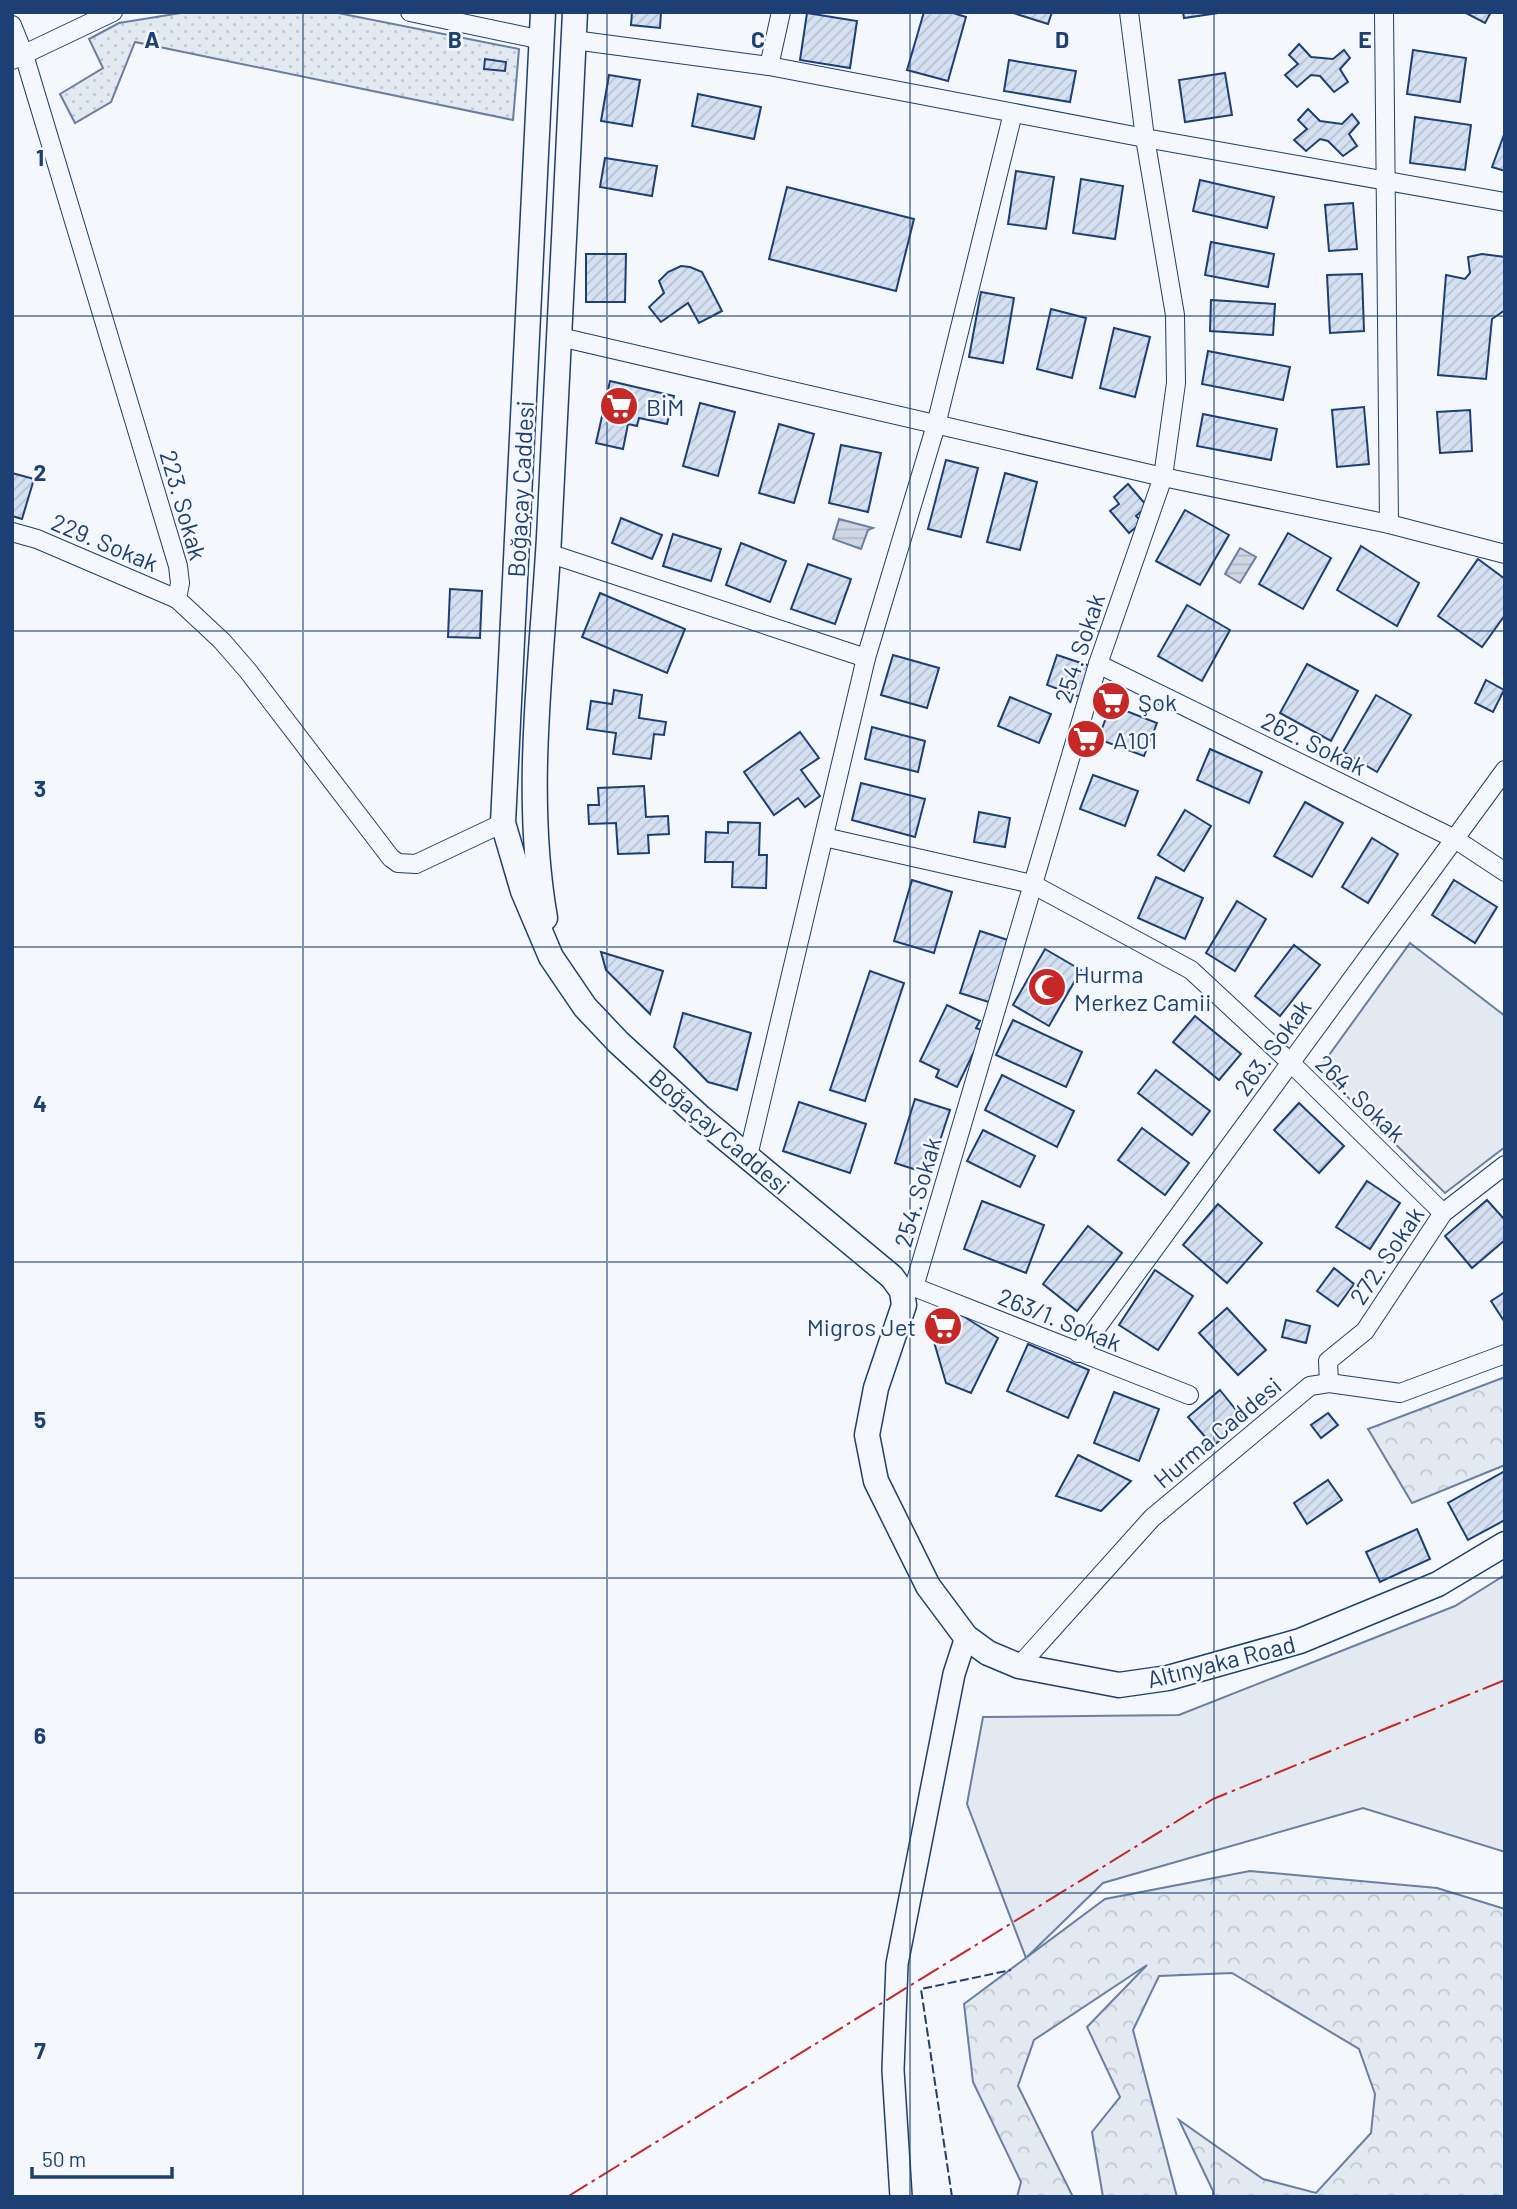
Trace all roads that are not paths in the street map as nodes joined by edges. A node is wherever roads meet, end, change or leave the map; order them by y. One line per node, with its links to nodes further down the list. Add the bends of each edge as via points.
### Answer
1 (113, 12): 11 (street)
2 (410, 12): 9 (street)
3 (543, 12): 9 (main road, Boğaçay Caddesi)
4 (575, 12): 10 (main road, Boğaçay Caddesi)
5 (780, 12): 12 (street)
6 (1129, 12): 14 (street, 254. Sokak)
7 (1384, 12): 15 (street)
8 (12, 25): 11 (street, 223. Sokak)
9 (542, 40): 28 (main road, Boğaçay Caddesi)
10 (574, 40): 12 (street); 17 (main road, Boğaçay Caddesi)
11 (18, 58): 24 (street, 223. Sokak, via 92,273 178,566)
12 (769, 66): 13 (street)
13 (1013, 113): 14 (street); 18 (street)
14 (1145, 138): 15 (street); 19 (street, 254. Sokak, via 1175,315 1176,383)
15 (1386, 179): 16 (street); 20 (street)
16 (1505, 202)
17 (560, 337): 18 (street); 22 (main road, Boğaçay Caddesi)
18 (936, 425): 19 (street); 25 (street)
19 (1163, 477): 20 (street); 26 (street, 254. Sokak)
20 (1389, 524): 23 (street)
21 (12, 532): 24 (street, 229. Sokak)
22 (548, 553): 25 (street); 33 (main road, Boğaçay Caddesi, via 533,776 539,884)
23 (1505, 554)
24 (177, 599): 28 (street, via 222,640 255,679 398,863 415,864)
25 (866, 658): 29 (street)
26 (1098, 664): 30 (street, 262. Sokak); 32 (street, 254. Sokak)
27 (1505, 770): 30 (street, 263. Sokak)
28 (503, 823): 33 (main road, Boğaçay Caddesi, via 523,891)
29 (824, 836): 32 (street, 264. Sokak); 35 (street)
30 (1455, 839): 31 (street, 262. Sokak); 34 (street, 263. Sokak)
31 (1505, 872)
32 (1032, 884): 34 (street, 264. Sokak, via 1191,970); 38 (street, 254. Sokak)
33 (551, 957): 35 (main road, Boğaçay Caddesi, via 584,1007 618,1042)
34 (1291, 1063): 37 (street, 264. Sokak); 39 (street, 263. Sokak)
35 (748, 1156): 38 (main road, Boğaçay Caddesi)
36 (1505, 1165): 37 (street, 272. Sokak)
37 (1443, 1213): 41 (street, 272. Sokak, via 1365,1331 1328,1362)
38 (908, 1289): 39 (street, 263/1. Sokak); 44 (main road, Altınyaka Road, via 876,1388 867,1435 876,1481 906,1546 928,1586)
39 (1078, 1353): 42 (street, 263/1. Sokak)
40 (1505, 1354): 41 (street, via 1400,1393)
41 (1329, 1383): 45 (street, Hurma Caddesi, via 1310,1386 1152,1518)
42 (1189, 1395)
43 (1505, 1544): 45 (main road, Altınyaka Road, via 1438,1584 1300,1641 1168,1678 1119,1685)
44 (966, 1637): 45 (main road, Altınyaka Road); 46 (street, via 954,1674 897,1964 893,2070)
45 (1019, 1666)
46 (901, 2197)

